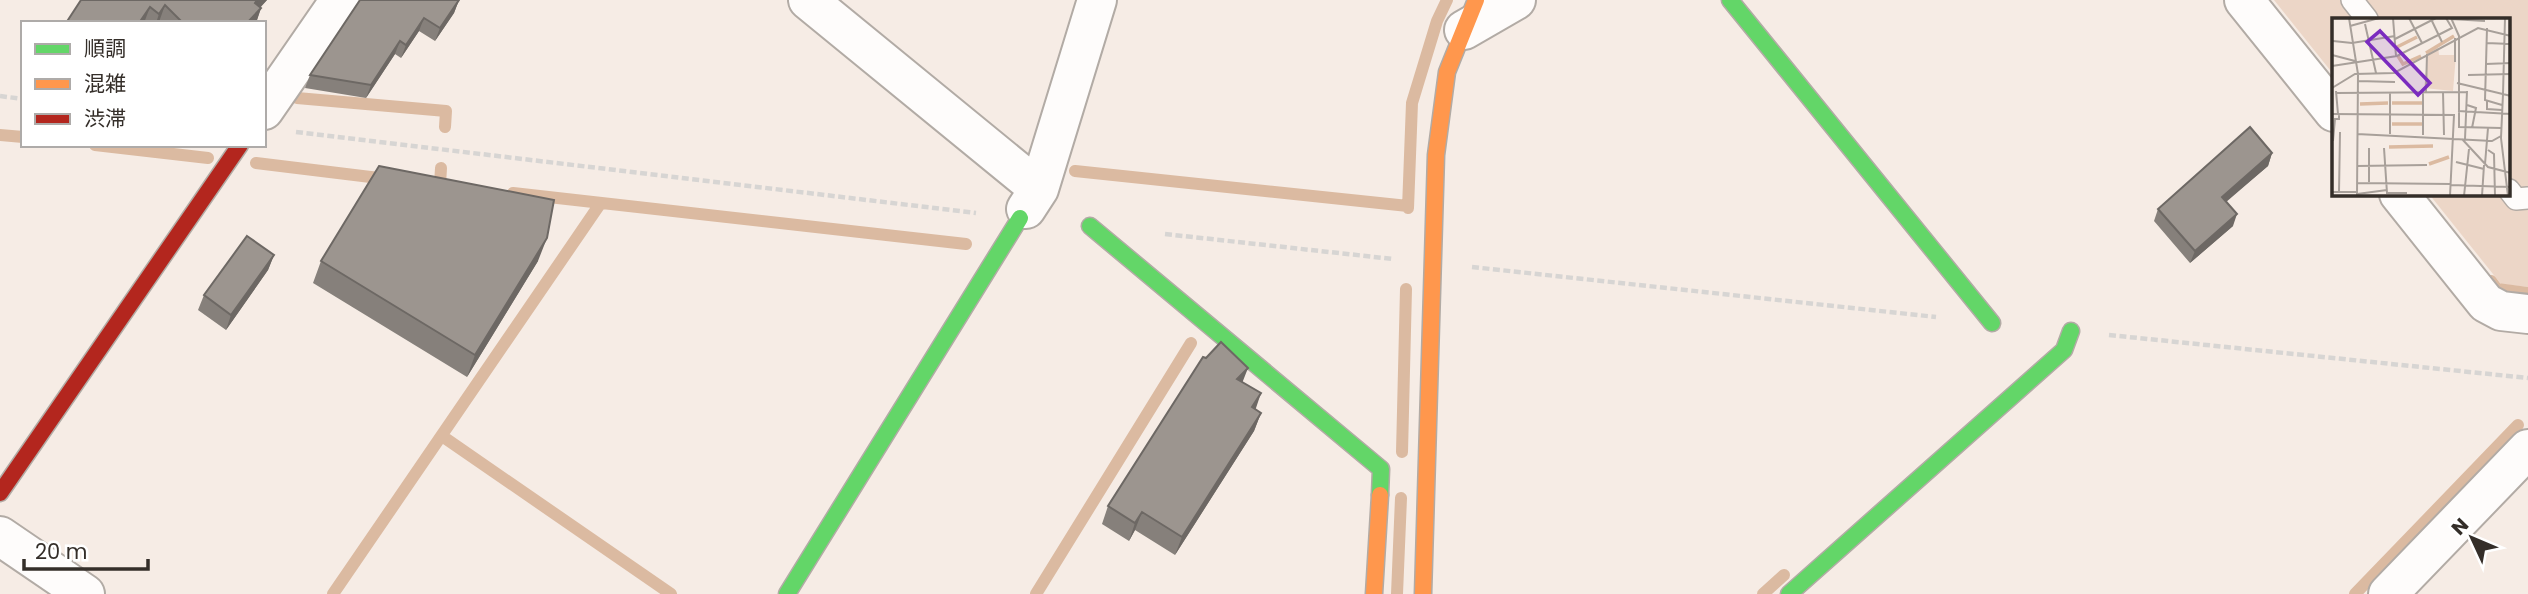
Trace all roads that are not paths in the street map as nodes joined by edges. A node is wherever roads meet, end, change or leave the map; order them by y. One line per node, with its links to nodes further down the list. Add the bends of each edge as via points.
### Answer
1 (808, 0): 16 (street)
2 (1097, 0): 16 (street)
3 (1516, 0): 8 (street)
4 (1730, 0): 19 (street)
5 (2244, 0): 11 (street)
6 (2351, 0): 9 (lane)
7 (334, 2): 10 (street)
8 (1470, 15): 27 (street, via 1447,72 1436,155)
9 (2366, 18)
10 (266, 107)
11 (2332, 110)
12 (239, 147): 22 (street)
13 (2510, 191): 15 (lane, via 2516,199)
14 (2401, 196): 18 (street, via 2486,303 2501,311)
15 (2528, 198)
16 (1029, 203): 25 (street)
17 (1090, 226): 26 (street, via 1381,469)
18 (2528, 314)
19 (1992, 323)
20 (2071, 331): 28 (street, via 2064,350)
21 (2528, 449): 29 (street)
22 (0, 494)
23 (0, 536): 24 (street)
24 (85, 594)
25 (787, 594)
26 (1374, 594)
27 (1423, 594)
28 (1789, 594)
29 (2388, 594)

